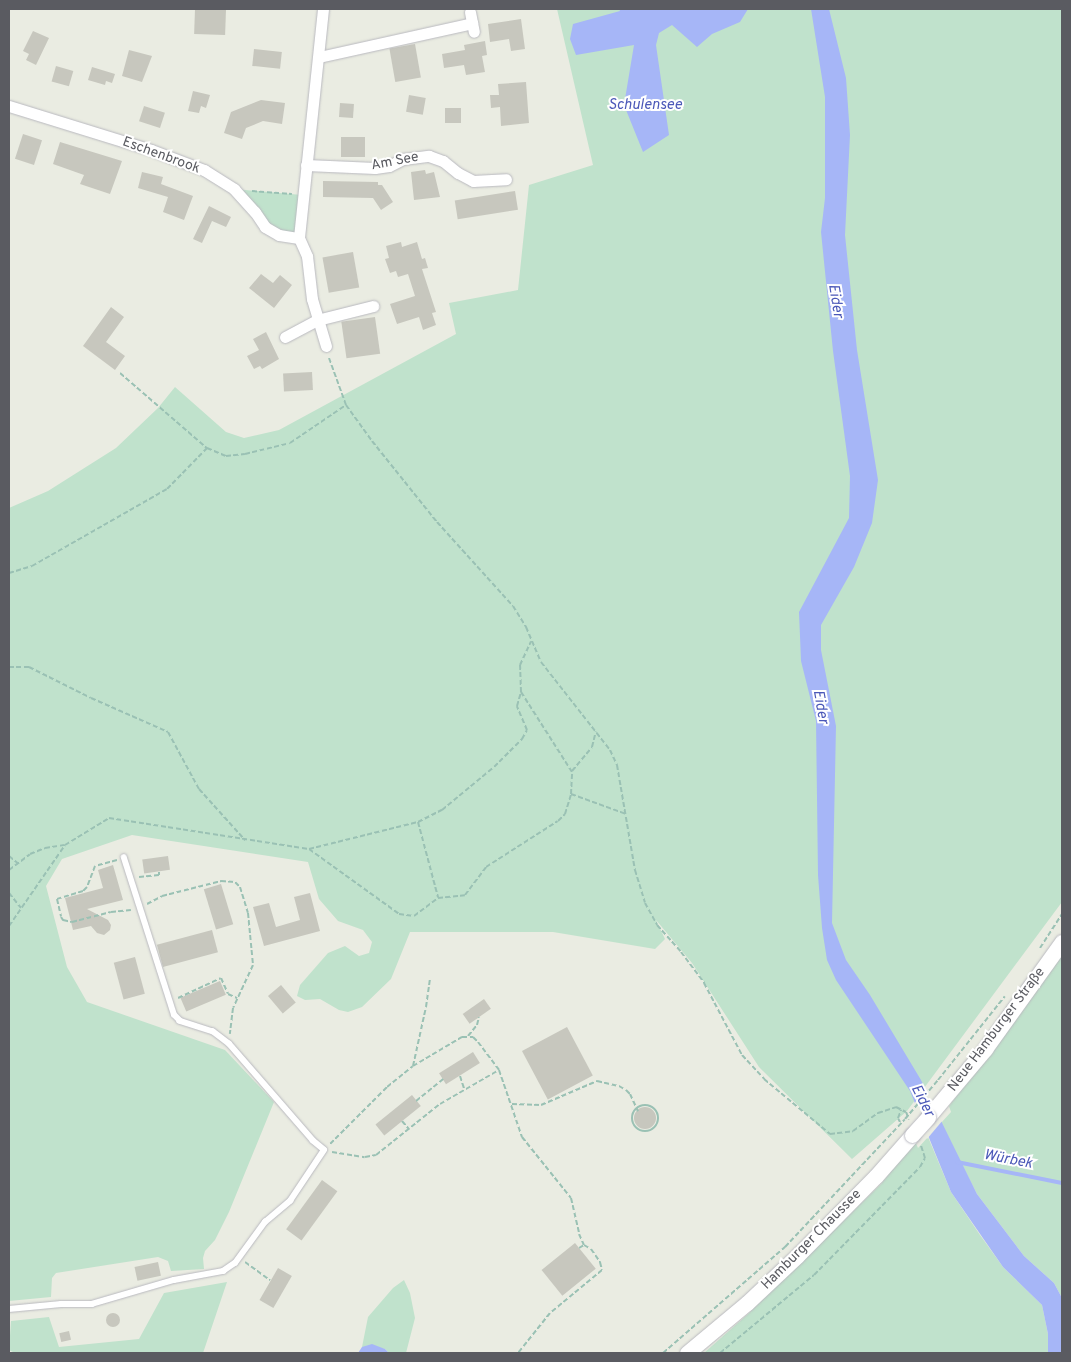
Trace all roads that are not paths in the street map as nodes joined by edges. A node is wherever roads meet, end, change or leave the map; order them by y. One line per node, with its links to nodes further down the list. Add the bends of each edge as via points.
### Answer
1 (323, 9): 3 (street)
2 (472, 22): 3 (street)
3 (319, 57): 5 (street)
4 (9, 106): 7 (street, Eschenbrook, via 204,170 234,190 264,227 279,235)
5 (306, 165): 6 (street, Am See, via 375,168 403,159 429,156 443,161 473,181); 7 (street)
6 (506, 179)
7 (299, 238): 9 (street, via 307,256)
8 (374, 306): 9 (street)
9 (317, 320): 10 (street); 11 (street)
10 (285, 338)
11 (326, 346)
12 (124, 858): 15 (lane, via 174,1015 213,1032 229,1044 324,1150 290,1201 261,1227 230,1267 214,1274 174,1280 92,1304)
13 (1062, 942): 14 (main road, Neue Hamburger Straße, via 985,1049)
14 (928, 1117): 16 (main road, Hamburger Chaussee, bridge, via 917,1140 747,1303)
15 (9, 1309)
16 (687, 1353)

